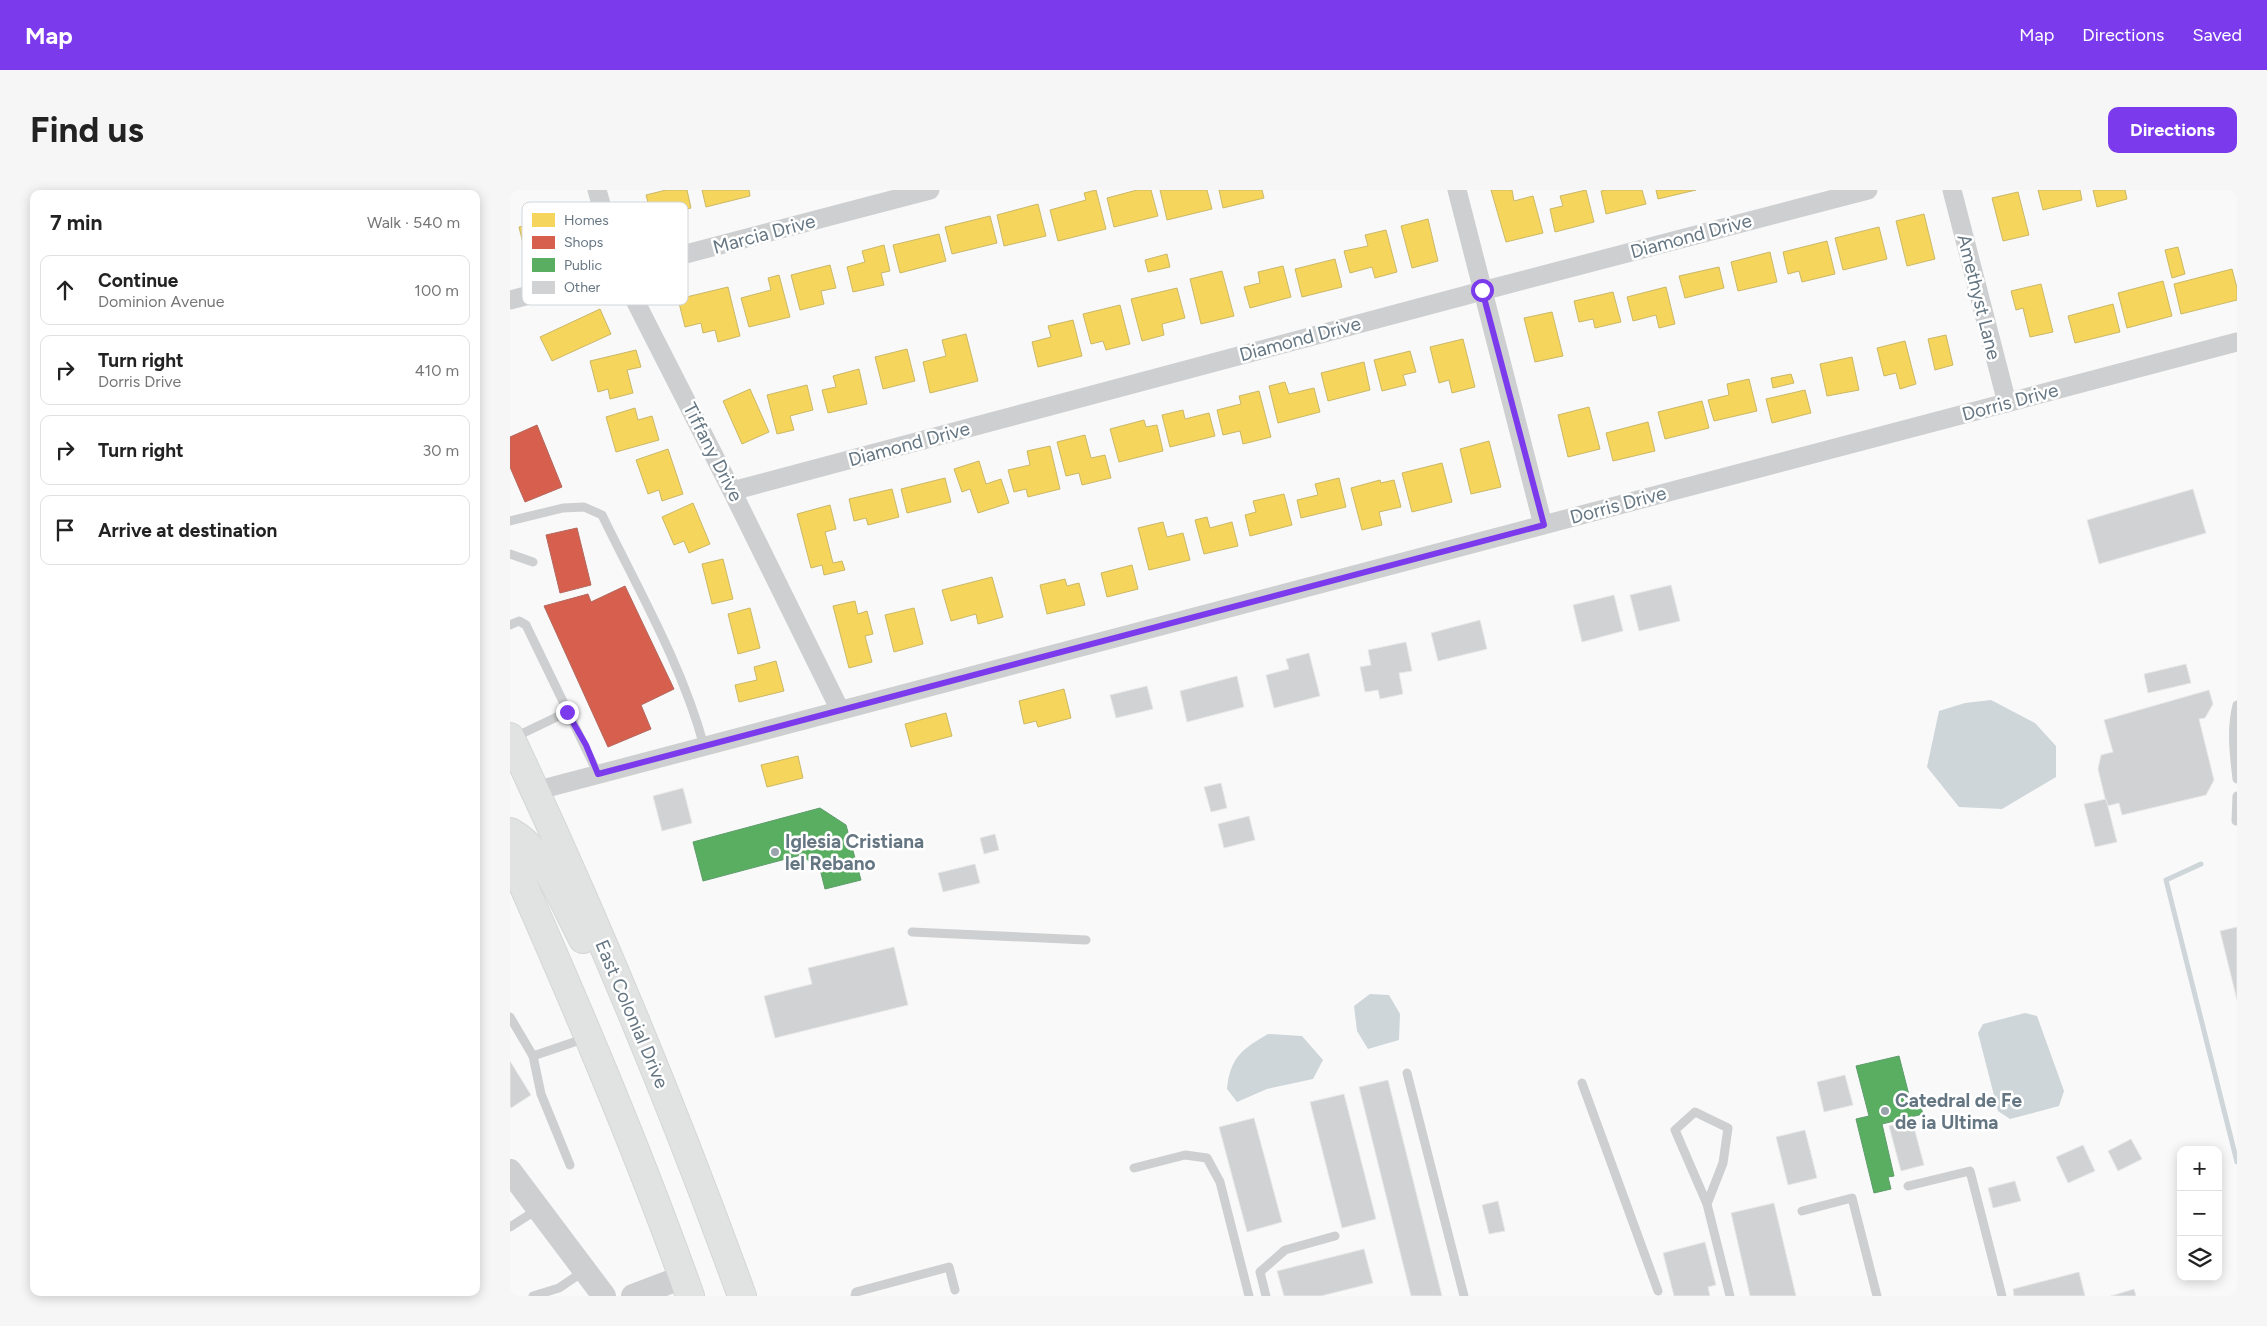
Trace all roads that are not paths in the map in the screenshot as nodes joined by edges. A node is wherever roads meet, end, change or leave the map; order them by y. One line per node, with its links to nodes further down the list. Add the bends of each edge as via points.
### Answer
1 (930, 190): 5 (street, Marcia Drive)
2 (1457, 190): 6 (street)
3 (1868, 190): 6 (street, Diamond Drive)
4 (1952, 190): 9 (street, Amethyst Lane)
5 (688, 253)
6 (1482, 290): 10 (street, Diamond Drive); 12 (street)
7 (637, 305): 10 (street, Tiffany Drive)
8 (2237, 342): 9 (street, Dorris Drive)
9 (2007, 403): 12 (street, Dorris Drive)
10 (732, 491): 17 (street, Tiffany Drive)
11 (510, 521): 20 (lane, via 563,508 584,507 602,515 694,708)
12 (1544, 525): 17 (street, Dorris Drive)
13 (510, 554): 14 (lane)
14 (533, 562)
15 (510, 625): 18 (lane, via 519,621 526,625)
16 (2237, 705): 22 (lane, via 2234,753)
17 (840, 710): 20 (street, Dorris Drive)
18 (567, 712): 19 (lane); 21 (lane)
19 (510, 739): 24 (highway, East Colonial Drive)
20 (704, 746): 21 (street, Dorris Drive)
21 (598, 774): 24 (street, Dorris Drive)
22 (2237, 779)
23 (510, 780): 24 (highway)
24 (535, 791): 31 (highway, East Colonial Drive)
25 (2237, 796): 26 (lane)
26 (2236, 821)
27 (510, 832): 31 (highway, via 523,838 537,854 601,973)
28 (510, 855): 33 (highway)
29 (912, 932): 30 (lane)
30 (1086, 940)
31 (618, 978): 53 (highway, East Colonial Drive)
32 (510, 1017): 34 (lane)
33 (589, 1037): 34 (lane); 47 (highway)
34 (533, 1056): 37 (lane, via 541,1094)
35 (1407, 1074): 57 (lane)
36 (1582, 1083): 49 (lane)
37 (570, 1165)
38 (1134, 1168): 55 (lane, via 1185,1155 1206,1158 1220,1182)
39 (510, 1171): 42 (street)
40 (1908, 1186): 60 (lane, via 1970,1171)
41 (1707, 1204): 41 (lane, via 1724,1163 1728,1128 1696,1112 1675,1130); 58 (lane)
42 (538, 1209): 44 (lane); 46 (street)
43 (1802, 1211): 59 (lane, via 1852,1198)
44 (510, 1227)
45 (1335, 1236): 56 (lane, via 1285,1250 1260,1272)
46 (584, 1271): 50 (lane, via 559,1288); 51 (street)
47 (687, 1286): 52 (street)
48 (955, 1290): 54 (lane, via 949,1267 856,1292)
49 (1658, 1292)
50 (533, 1296)
51 (604, 1296)
52 (633, 1296)
53 (742, 1296)
54 (855, 1296)
55 (1249, 1296)
56 (1266, 1296)
57 (1464, 1296)
58 (1730, 1296)
59 (1877, 1296)
60 (2002, 1296)

